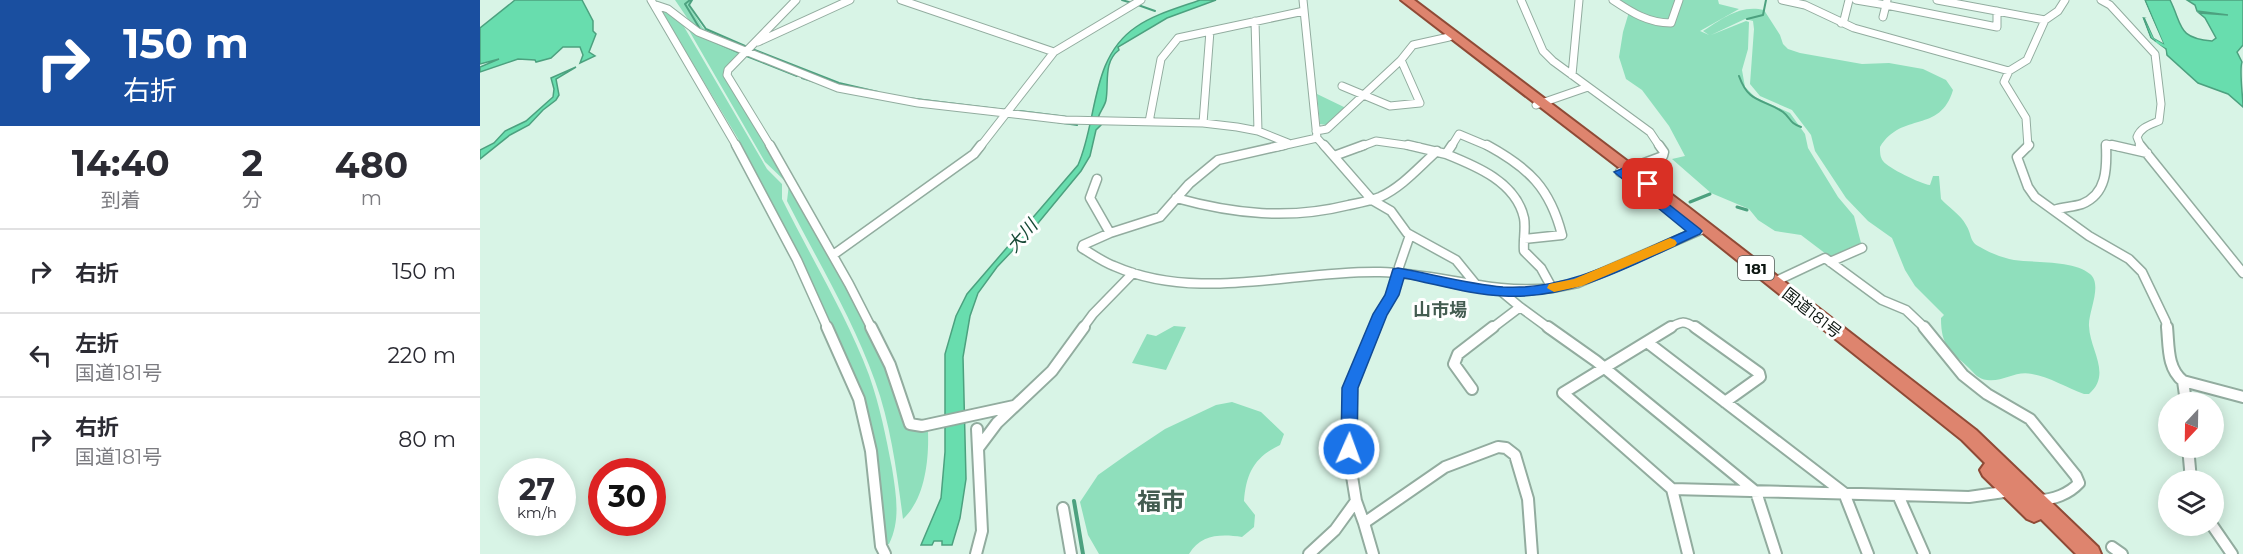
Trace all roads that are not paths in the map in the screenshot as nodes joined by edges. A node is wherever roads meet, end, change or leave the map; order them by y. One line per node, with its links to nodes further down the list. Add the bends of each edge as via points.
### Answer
1 (796, 0): 28 (street)
2 (850, 0): 28 (street)
3 (901, 0): 30 (street)
4 (1141, 0): 30 (street)
5 (1303, 0): 20 (street)
6 (1400, 0): 27 (highway, 国道181号 / 181)
7 (1407, 0): 37 (highway, 国道181号 / 181)
8 (1521, 0): 33 (street, via 1543,51)
9 (1579, 0): 33 (street)
10 (1612, 0): 11 (street, via 1641,18 1664,24 1671,23)
11 (1679, 0)
12 (1782, 0): 25 (street, via 1805,5)
13 (1849, 0): 25 (street)
14 (1856, 0): 19 (street)
15 (1937, 0): 21 (street)
16 (2065, 0): 23 (street)
17 (2101, 0): 45 (street, via 2155,54 2161,104 2159,121 2143,128 2137,137)
18 (657, 3): 29 (street, via 698,32); 87 (street, via 797,260 859,399 871,451)
19 (1887, 3): 21 (street, via 1997,27); 22 (street)
20 (1304, 11): 24 (street); 42 (street)
21 (1997, 11): 23 (street)
22 (1883, 17)
23 (2045, 20): 32 (street, via 2027,60)
24 (1256, 21): 26 (street); 41 (street)
25 (1841, 23): 32 (street)
26 (1210, 31): 39 (street, via 1178,38 1161,58); 40 (street)
27 (1449, 37): 31 (street, via 1413,45); 37 (highway, 国道181号 / 181)
28 (756, 42): 29 (street)
29 (745, 52): 38 (street, via 838,88 918,103); 57 (street, via 727,75)
30 (1054, 52): 38 (street)
31 (1401, 60): 36 (street); 36 (street, via 1420,103 1390,106)
32 (2009, 71): 51 (street, via 2004,82 2023,107 2029,137 2027,149 2018,154 2020,168 2035,197)
33 (1572, 75): 35 (street)
34 (1342, 86): 36 (street)
35 (1588, 87): 37 (street); 47 (street, via 1650,132 1664,152 1663,156)
36 (1363, 95): 42 (street)
37 (1539, 104): 47 (highway, 国道181号 / 181)
38 (1008, 113): 39 (street, via 1082,122); 57 (street, via 974,154)
39 (1149, 122): 40 (street)
40 (1203, 123): 41 (street)
41 (1258, 131): 43 (street)
42 (1317, 134): 43 (street); 46 (street)
43 (1288, 143): 49 (street, via 1218,160)
44 (1441, 153): 46 (street, via 1376,141); 50 (street); 55 (street, via 1484,171 1513,195 1521,208); 55 (street, via 1459,134 1486,144 1535,176 1553,203 1562,235)
45 (2146, 153): 51 (street, via 2106,144 2105,182 2097,194 2085,203); 61 (street)
46 (1334, 156): 50 (street)
47 (1624, 171): 52 (highway, 国道181号 / 181)
48 (1098, 179): 53 (street, via 1090,198)
49 (1176, 198): 50 (street, via 1223,211 1279,216 1328,211); 53 (street, via 1157,219)
50 (1372, 200): 54 (street, via 1391,211)
51 (2054, 210): 69 (street, via 2129,259 2142,273 2166,322 2171,366)
52 (1700, 230): 62 (highway, 国道181号 / 181); 64 (street, via 1578,283); 78 (highway, 国道181号 / 181, via 1933,418)
53 (1110, 233): 60 (street, via 1082,248 1101,261)
54 (1410, 235): 59 (street); 63 (street, via 1456,260)
55 (1524, 239): 64 (street, via 1524,251 1541,268)
56 (1862, 248): 58 (street)
57 (833, 255): 74 (street, via 890,365 910,423 922,426)
58 (1830, 262): 62 (street, via 1821,258); 82 (street, via 1882,300 1906,309 1963,375 2030,419 2079,483 2053,499)
59 (1398, 272): 60 (street, via 1209,282); 63 (street); 83 (street, via 1392,295 1380,314 1350,388 1349,458)
60 (1133, 273): 74 (street, via 1093,314 1052,371)
61 (2243, 273)
62 (1774, 282): 82 (highway, 国道181号 / 181, via 1969,435)
63 (1478, 288): 65 (street)
64 (1552, 288): 65 (street)
65 (1502, 292): 66 (street)
66 (1520, 307): 68 (street); 70 (street, via 1456,356 1454,364)
67 (1647, 342): 68 (street); 73 (street); 73 (street, via 1686,321 1759,373 1760,377)
68 (1603, 368): 77 (street, via 1564,391 1564,396); 79 (street)
69 (2183, 381): 71 (street); 72 (street)
70 (1472, 389)
71 (2185, 392)
72 (2243, 397)
73 (1725, 402): 80 (street)
74 (1014, 406): 76 (street)
75 (977, 429): 76 (street)
76 (979, 447): 88 (street, via 982,531)
77 (1672, 489): 79 (street); 93 (street)
78 (2011, 491): 81 (street, via 1972,496); 82 (street); 97 (highway, 国道181号 / 181)
79 (1756, 492): 80 (street); 94 (street)
80 (1844, 494): 81 (street); 95 (street)
81 (1898, 495): 96 (street)
82 (2036, 500): 98 (highway, 国道181号 / 181)
83 (1356, 501): 85 (street); 90 (street, via 1335,530)
84 (1063, 508): 89 (street)
85 (1364, 523): 91 (street); 92 (street, via 1445,467 1504,448 1515,455 1528,499)
86 (2220, 536): 99 (street)
87 (885, 554)
88 (976, 554)
89 (1071, 554)
90 (1309, 554)
91 (1373, 554)
92 (1532, 554)
93 (1688, 554)
94 (1776, 554)
95 (1868, 554)
96 (1924, 554)
97 (2075, 554)
98 (2090, 554)
99 (2232, 554)

